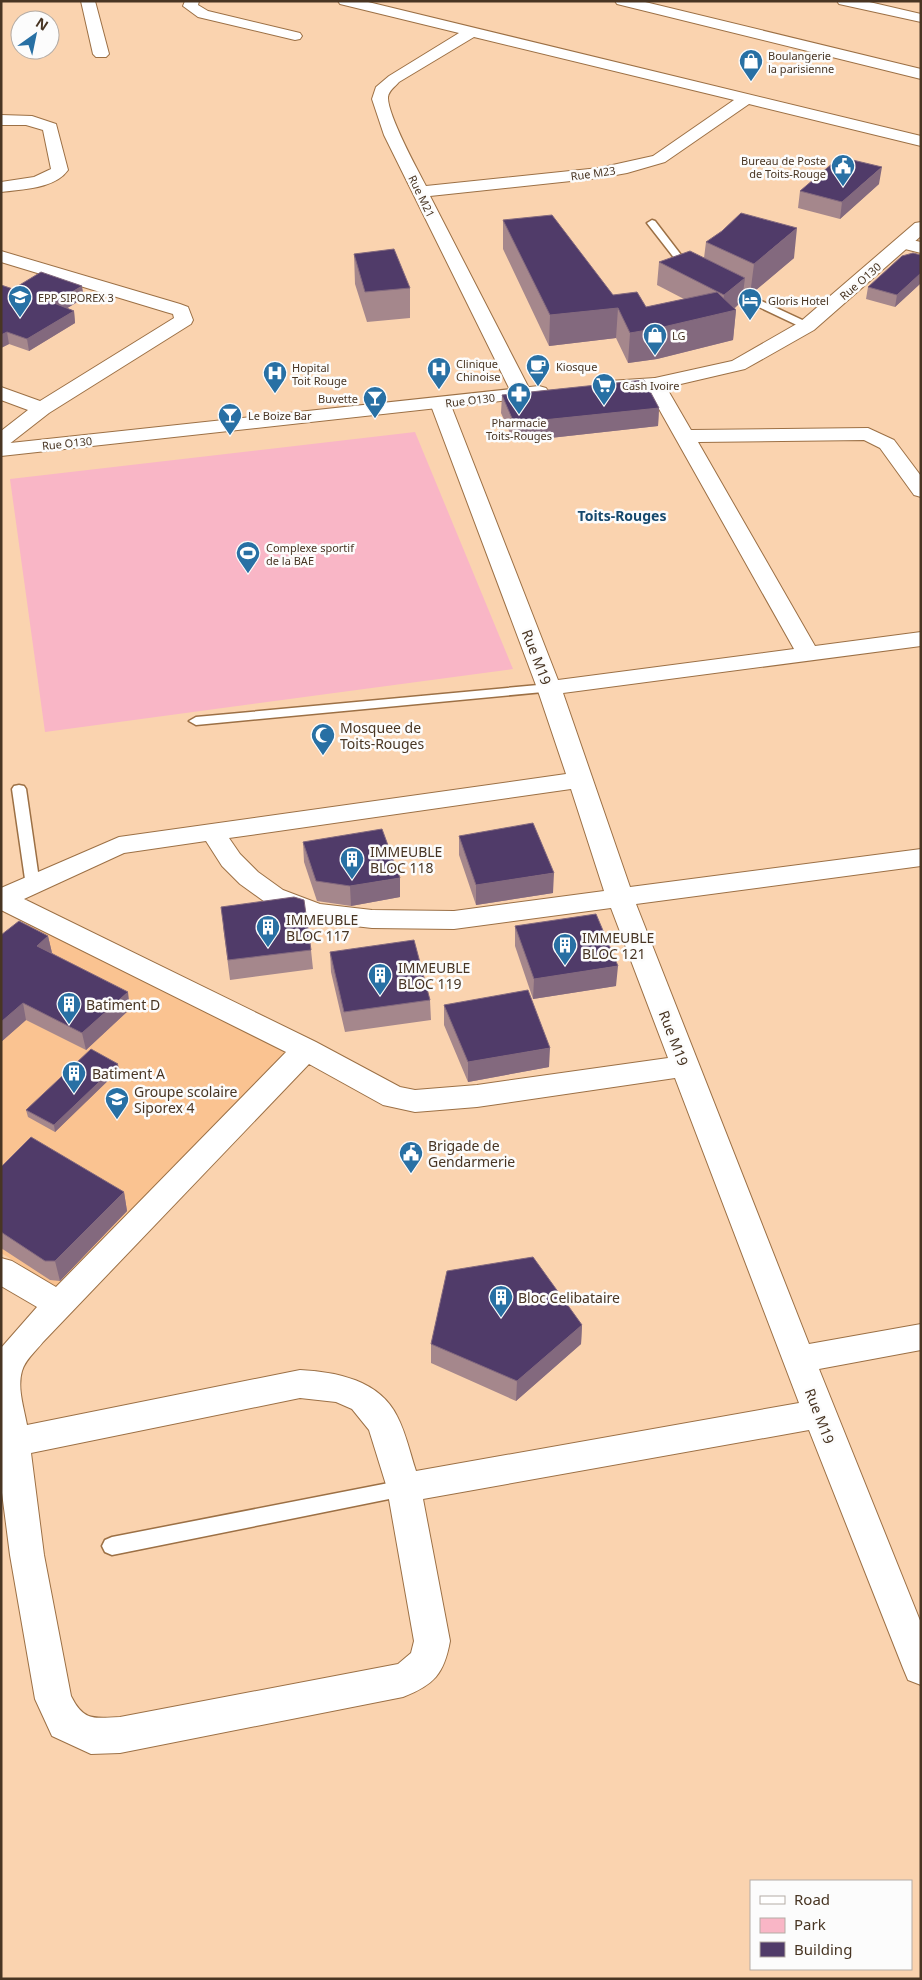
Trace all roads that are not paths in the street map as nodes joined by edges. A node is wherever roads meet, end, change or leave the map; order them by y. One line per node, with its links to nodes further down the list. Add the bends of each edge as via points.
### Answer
1 (88, 1): 12 (main road)
2 (192, 1): 11 (main road, via 190,6 203,14)
3 (345, 1): 10 (main road)
4 (622, 1): 14 (main road)
5 (660, 1): 13 (main road)
6 (844, 1): 9 (main road)
7 (893, 1): 8 (main road)
8 (921, 8)
9 (921, 18)
10 (471, 32): 15 (main road); 19 (main road, Rue M21, via 394,79 382,90 380,99 392,134)
11 (295, 36)
12 (100, 54)
13 (921, 62)
14 (921, 74)
15 (746, 99): 17 (main road); 19 (main road, Rue M23, via 659,159 599,173)
16 (1, 120): 18 (main road, via 29,120 50,128 60,170 53,177 39,182)
17 (921, 141)
18 (1, 187)
19 (420, 192): 31 (main road, Rue M21)
20 (652, 223): 24 (lane, via 684,266)
21 (921, 227): 22 (main road, Rue O130)
22 (912, 246): 26 (main road, Rue O130)
23 (2, 255): 33 (main road, via 173,308 180,311 184,320)
24 (700, 276)
25 (718, 284): 26 (lane)
26 (807, 326): 27 (main road, Rue O130, via 738,365)
27 (655, 384): 28 (main road, Rue O130); 34 (main road)
28 (588, 389)
29 (560, 391): 31 (main road, Rue O130)
30 (1, 393): 33 (main road)
31 (522, 394): 32 (main road, Rue O130)
32 (440, 404): 36 (main road, Rue O130); 40 (main road, Rue M19)
33 (42, 409): 35 (main road)
34 (684, 436): 37 (main road, via 868,434 886,444); 39 (main road)
35 (1, 441)
36 (1, 450)
37 (921, 491)
38 (921, 639): 39 (main road)
39 (808, 654): 40 (main road)
40 (549, 688): 41 (lane); 42 (main road, Rue M19)
41 (196, 721)
42 (580, 780): 44 (main road); 46 (main road, Rue M19)
43 (19, 789): 47 (lane)
44 (212, 831): 46 (main road, via 231,860 249,878 274,896 320,913 372,919 454,920); 47 (main road, via 119,845)
45 (921, 857): 46 (main road)
46 (620, 898): 49 (main road, Rue M19)
47 (11, 903): 48 (main road)
48 (306, 1049): 49 (main road, via 393,1097 415,1101 477,1096); 51 (main road)
49 (684, 1066): 53 (main road, Rue M19)
50 (1, 1270): 51 (main road)
51 (59, 1305): 55 (main road, via 32,1332 6,1370 4,1388)
52 (921, 1337): 53 (main road)
53 (799, 1359): 54 (main road, Rue M19)
54 (819, 1414): 56 (main road); 58 (main road, Rue M19)
55 (14, 1442): 56 (main road, via 300,1384 319,1384 364,1399 384,1422); 56 (main road, via 27,1555 53,1700 65,1723 91,1736 130,1734 403,1680 419,1672 428,1660 432,1641)
56 (404, 1488): 57 (lane)
57 (112, 1546)
58 (921, 1668)

